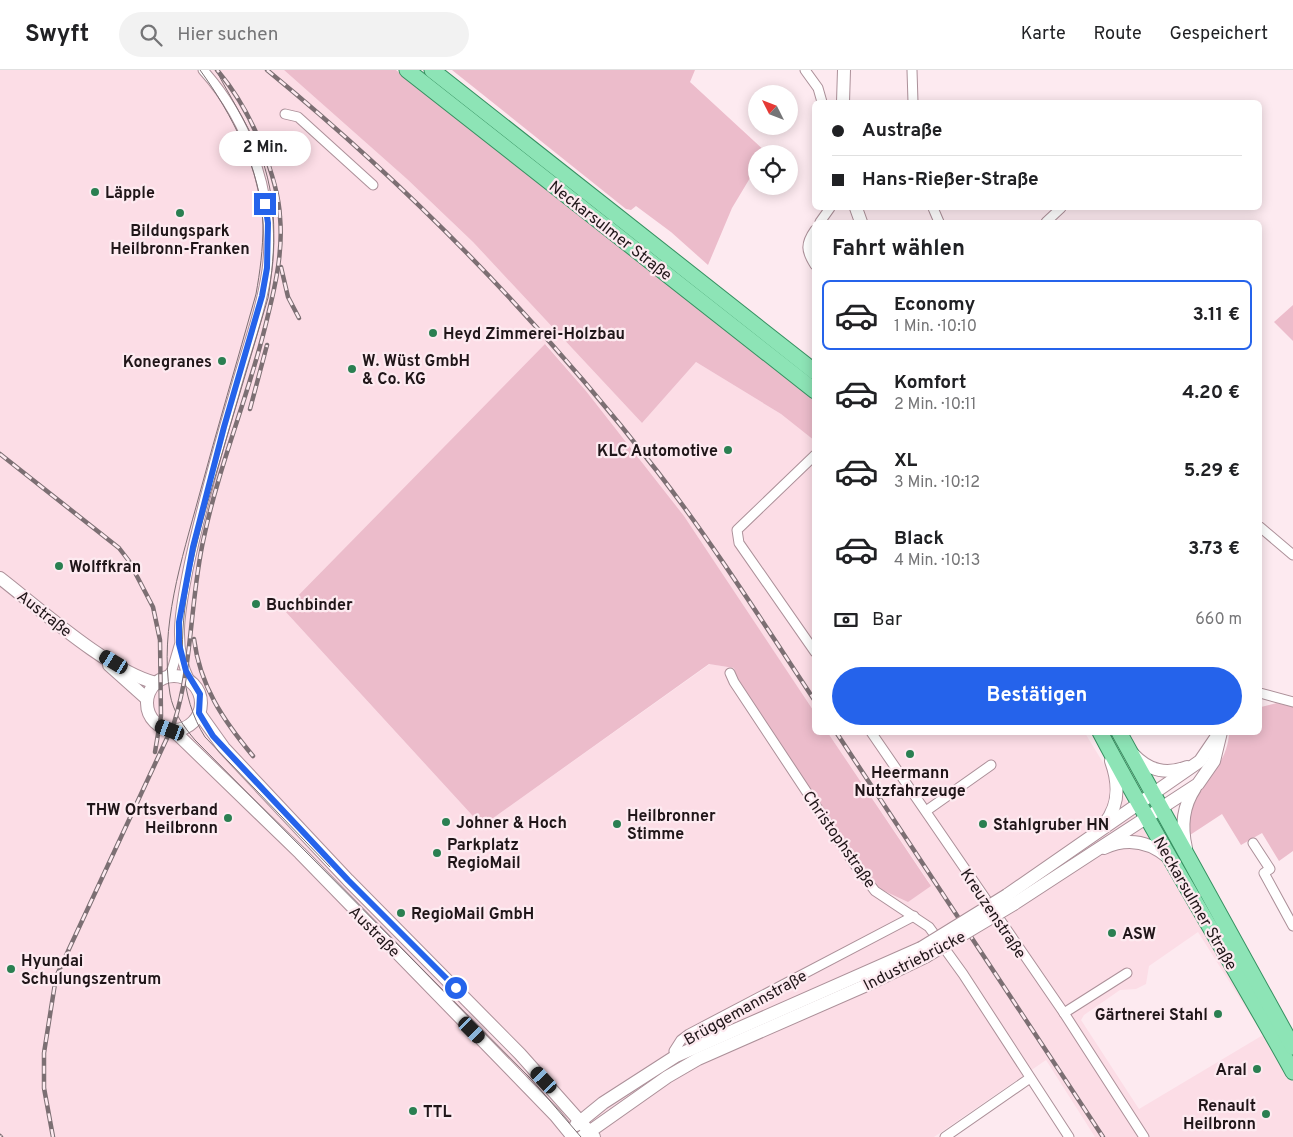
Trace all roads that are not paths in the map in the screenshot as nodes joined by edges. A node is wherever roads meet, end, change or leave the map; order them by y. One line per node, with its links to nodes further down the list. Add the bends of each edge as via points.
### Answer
1 (203, 70): 22 (street, via 224,96 261,177 268,223 267,268 193,547 179,622)
2 (407, 70): 17 (main road, Neckarsulmer Straße)
3 (432, 70): 16 (main road, Neckarsulmer Straße)
4 (804, 70): 7 (street, via 818,88)
5 (844, 70): 8 (main road)
6 (912, 70): 9 (street)
7 (821, 100)
8 (843, 100)
9 (913, 100)
10 (285, 114): 11 (street, via 298,117)
11 (373, 185)
12 (1059, 210): 13 (street)
13 (1048, 220)
14 (812, 234): 15 (street, via 807,241 807,253)
15 (812, 260)
16 (812, 370)
17 (812, 389)
18 (812, 458): 24 (street, via 737,530 739,543)
19 (1262, 529): 20 (street)
20 (1293, 556)
21 (0, 578): 23 (main road, Austraße)
22 (179, 646): 26 (street, via 172,670); 27 (street)
23 (91, 648): 26 (main road, Austraße, via 144,680); 29 (main road, Austraße)
24 (812, 648)
25 (730, 674): 54 (street, Christophstraße, via 855,865 875,891)
26 (161, 680): 27 (main road, Austraße, via 177,676); 29 (main road)
27 (190, 681): 31 (main road, Austraße, via 200,694)
28 (1262, 694): 30 (street)
29 (147, 699): 32 (main road, Austraße, via 152,720)
30 (1293, 702)
31 (199, 713): 32 (main road, via 185,729); 63 (main road, Austraße, via 224,748 494,1026)
32 (173, 730): 64 (main road, Austraße, via 300,853)
33 (873, 735): 46 (street, Kreuzenstraße)
34 (1101, 735): 48 (main road, via 1117,783 1114,806)
35 (1102, 735): 44 (main road, Neckarsulmer Straße)
36 (1121, 735): 39 (main road, Neckarsulmer Straße)
37 (1218, 735): 40 (main road)
38 (1219, 735): 42 (main road, via 1214,761)
39 (1129, 749): 40 (main road, via 1146,765 1162,772 1171,772); 43 (main road, Neckarsulmer Straße)
40 (1200, 761): 43 (main road, Industriebrücke)
41 (992, 765): 46 (street)
42 (1198, 784): 45 (main road, Industriebrücke); 50 (main road, via 1184,812)
43 (1154, 793): 44 (main road, Industriebrücke); 45 (main road, Neckarsulmer Straße)
44 (1139, 802): 47 (main road, Neckarsulmer Straße); 48 (main road, Industriebrücke)
45 (1162, 807): 47 (main road, Industriebrücke); 50 (main road, Neckarsulmer Straße)
46 (926, 811): 58 (street, Kreuzenstraße)
47 (1146, 816): 51 (main road, Neckarsulmer Straße); 52 (main road, Industriebrücke)
48 (1100, 828): 53 (main road, Industriebrücke)
49 (1253, 843): 55 (street, via 1270,869 1264,873)
50 (1186, 851): 59 (main road, Neckarsulmer Straße)
51 (1171, 860): 52 (main road, via 1140,841 1109,846); 61 (main road, Neckarsulmer Straße)
52 (1075, 862): 53 (main road, Industriebrücke)
53 (1011, 900): 56 (main road, Industriebrücke, bridge)
54 (914, 916): 60 (street, Brüggemannstraße, via 689,1034 676,1046); 62 (street, Christophstraße, via 929,927 952,958)
55 (1293, 926)
56 (923, 953): 60 (main road, Industriebrücke); 65 (main road, Industriebrücke, via 830,1002 726,1045 667,1077)
57 (1127, 973): 58 (street)
58 (1064, 1014): 68 (street, Kreuzenstraße)
59 (1293, 1047)
60 (676, 1056): 63 (main road, Brüggemannstraße)
61 (1293, 1072)
62 (1030, 1078): 66 (street); 67 (street, Christophstraße)
63 (581, 1121): 64 (main road, Brüggemannstraße); 65 (main road, Austraße)
64 (570, 1134)
65 (589, 1135)
66 (945, 1137)
67 (1069, 1137)
68 (1144, 1137)

